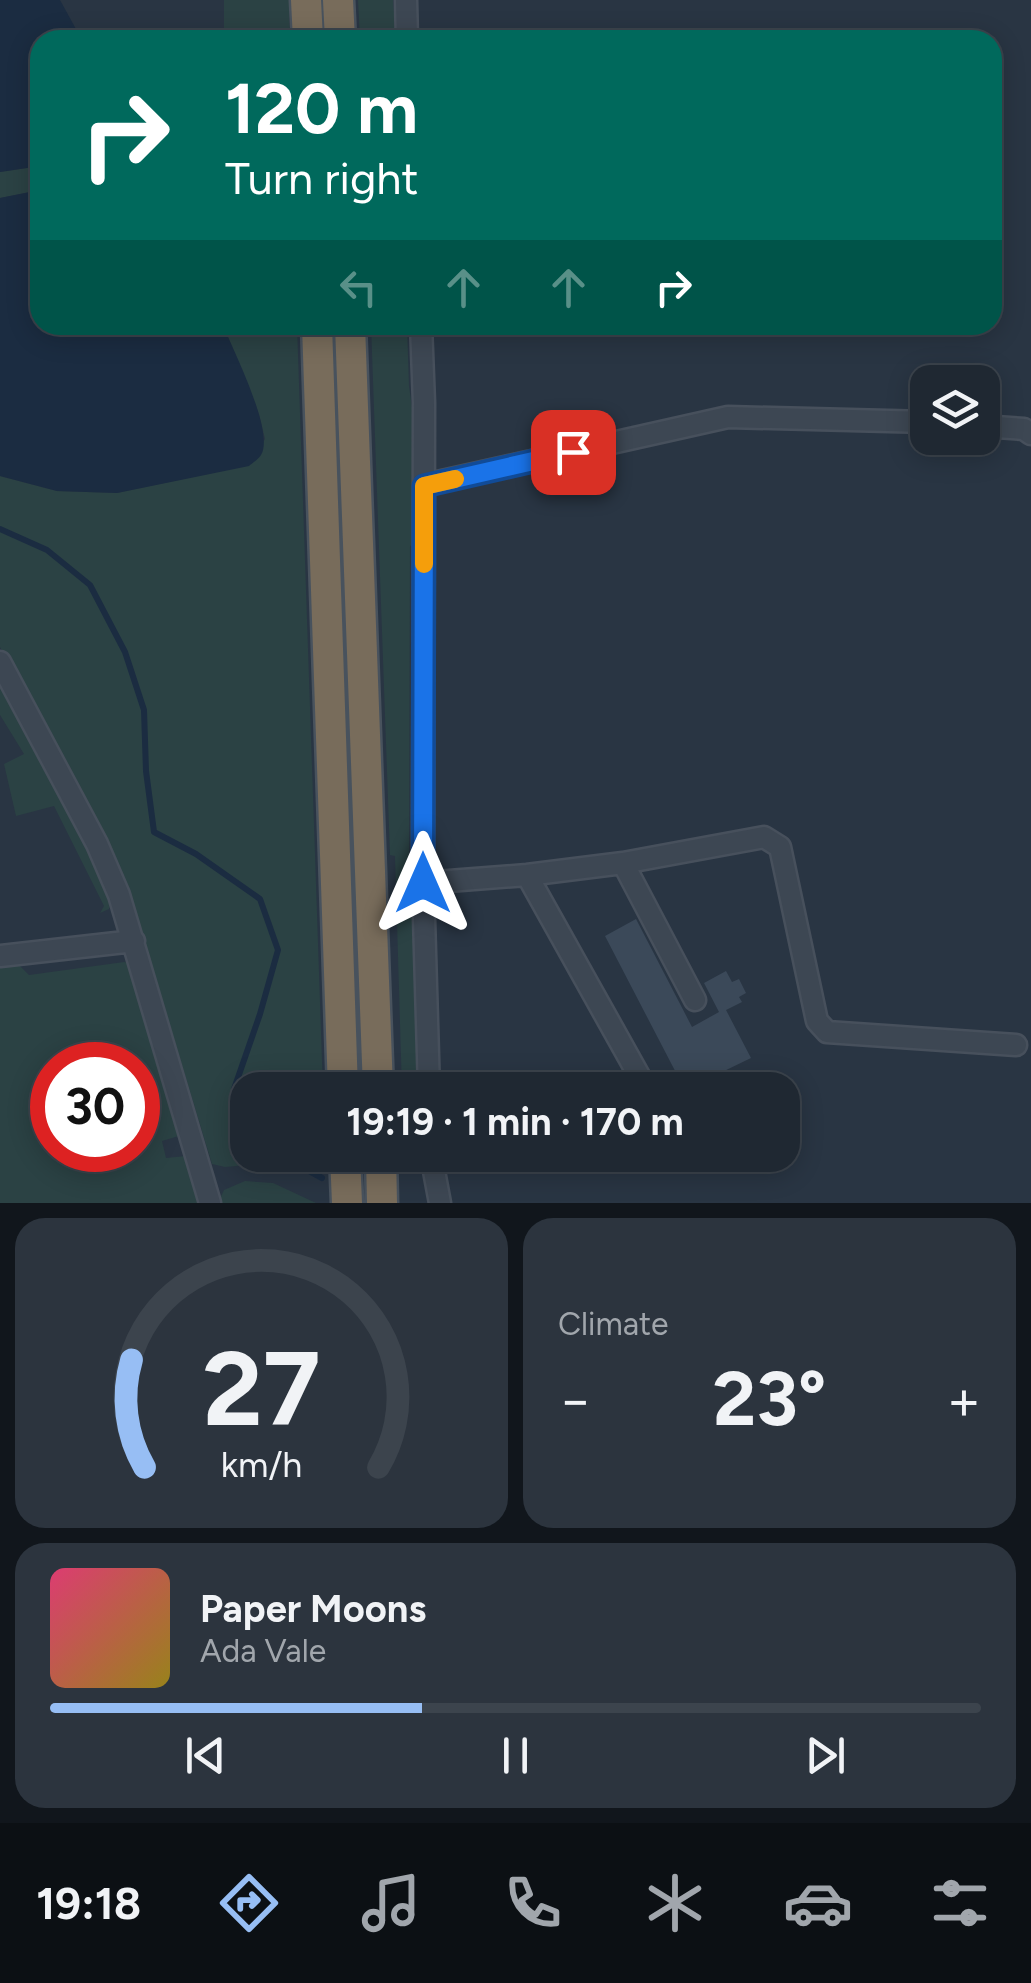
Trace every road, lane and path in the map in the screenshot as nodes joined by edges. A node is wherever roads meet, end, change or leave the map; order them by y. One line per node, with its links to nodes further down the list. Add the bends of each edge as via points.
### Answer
1 (306, 0): 4 (highway)
2 (338, 0): 5 (highway)
3 (406, 0): 6 (street)
4 (308, 30)
5 (340, 30)
6 (407, 30)
7 (318, 335): 22 (highway)
8 (350, 335): 23 (highway)
9 (421, 335): 13 (street)
10 (910, 422): 13 (street, via 728,417)
11 (1000, 427): 12 (street)
12 (1031, 434)
13 (424, 486): 17 (street)
14 (0, 662): 18 (street, via 97,844)
15 (623, 863): 16 (street); 20 (street); 21 (street, via 764,837 780,847 817,1021 827,1032)
16 (527, 875): 17 (street); 25 (street)
17 (423, 883): 24 (street)
18 (134, 942): 19 (street); 29 (street)
19 (0, 956)
20 (695, 1000)
21 (1016, 1045)
22 (342, 1072)
23 (377, 1072)
24 (428, 1072)
25 (637, 1072)
26 (346, 1172): 30 (highway)
27 (381, 1172): 31 (highway)
28 (435, 1172): 32 (street)
29 (210, 1203)
30 (347, 1203)
31 (382, 1203)
32 (440, 1203)

